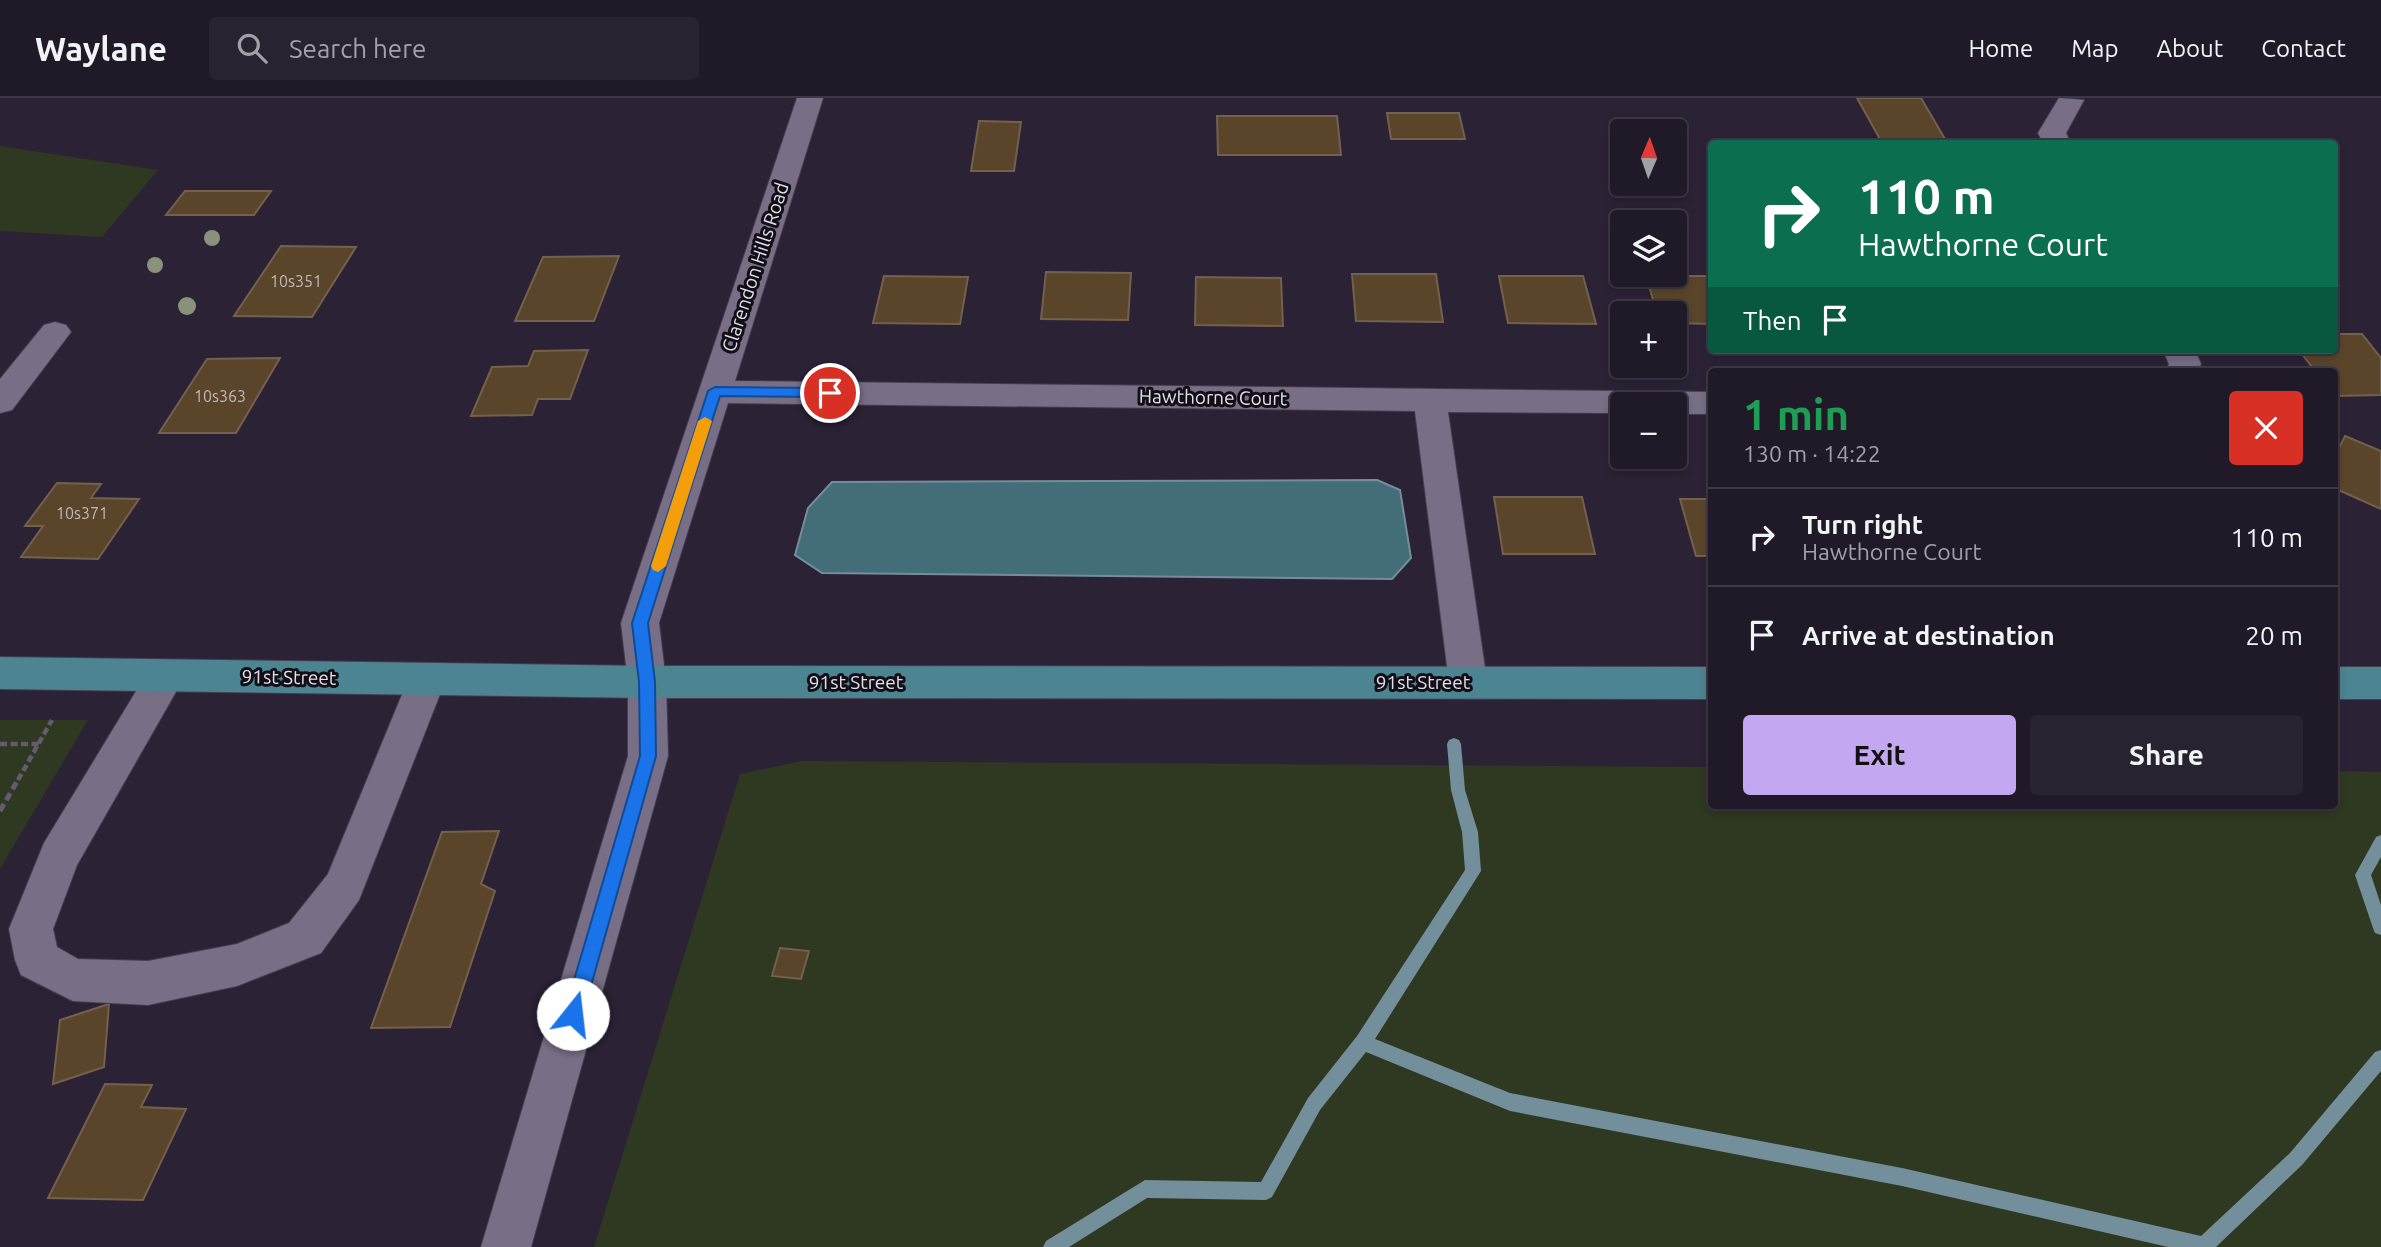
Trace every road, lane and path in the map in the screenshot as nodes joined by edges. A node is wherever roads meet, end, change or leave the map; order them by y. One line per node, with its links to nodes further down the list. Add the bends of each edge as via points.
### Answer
1 (810, 98): 5 (street, Clarendon Hills Road)
2 (2071, 100): 3 (street, via 2052,133)
3 (2056, 140)
4 (55, 332): 7 (street)
5 (715, 391): 6 (street, Hawthorne Court); 12 (street, Clarendon Hills Road, via 640,623)
6 (1430, 400): 8 (street, Hawthorne Court); 13 (street)
7 (0, 401)
8 (1708, 403)
9 (0, 673): 10 (main road, 91st Street)
10 (166, 676): 11 (main road, 91st Street); 11 (street, via 59,857 31,929 37,960 72,980 148,983 237,965 305,938 344,886)
11 (427, 678): 12 (main road, 91st Street)
12 (647, 682): 13 (main road, 91st Street); 21 (street, Clarendon Hills Road, via 648,756)
13 (1468, 682): 14 (main road, 91st Street)
14 (1708, 682)
15 (2338, 683): 16 (main road)
16 (2381, 683)
17 (52, 720): 19 (path)
18 (0, 744): 19 (path)
19 (39, 744): 20 (path)
20 (0, 811)
21 (506, 1247)

